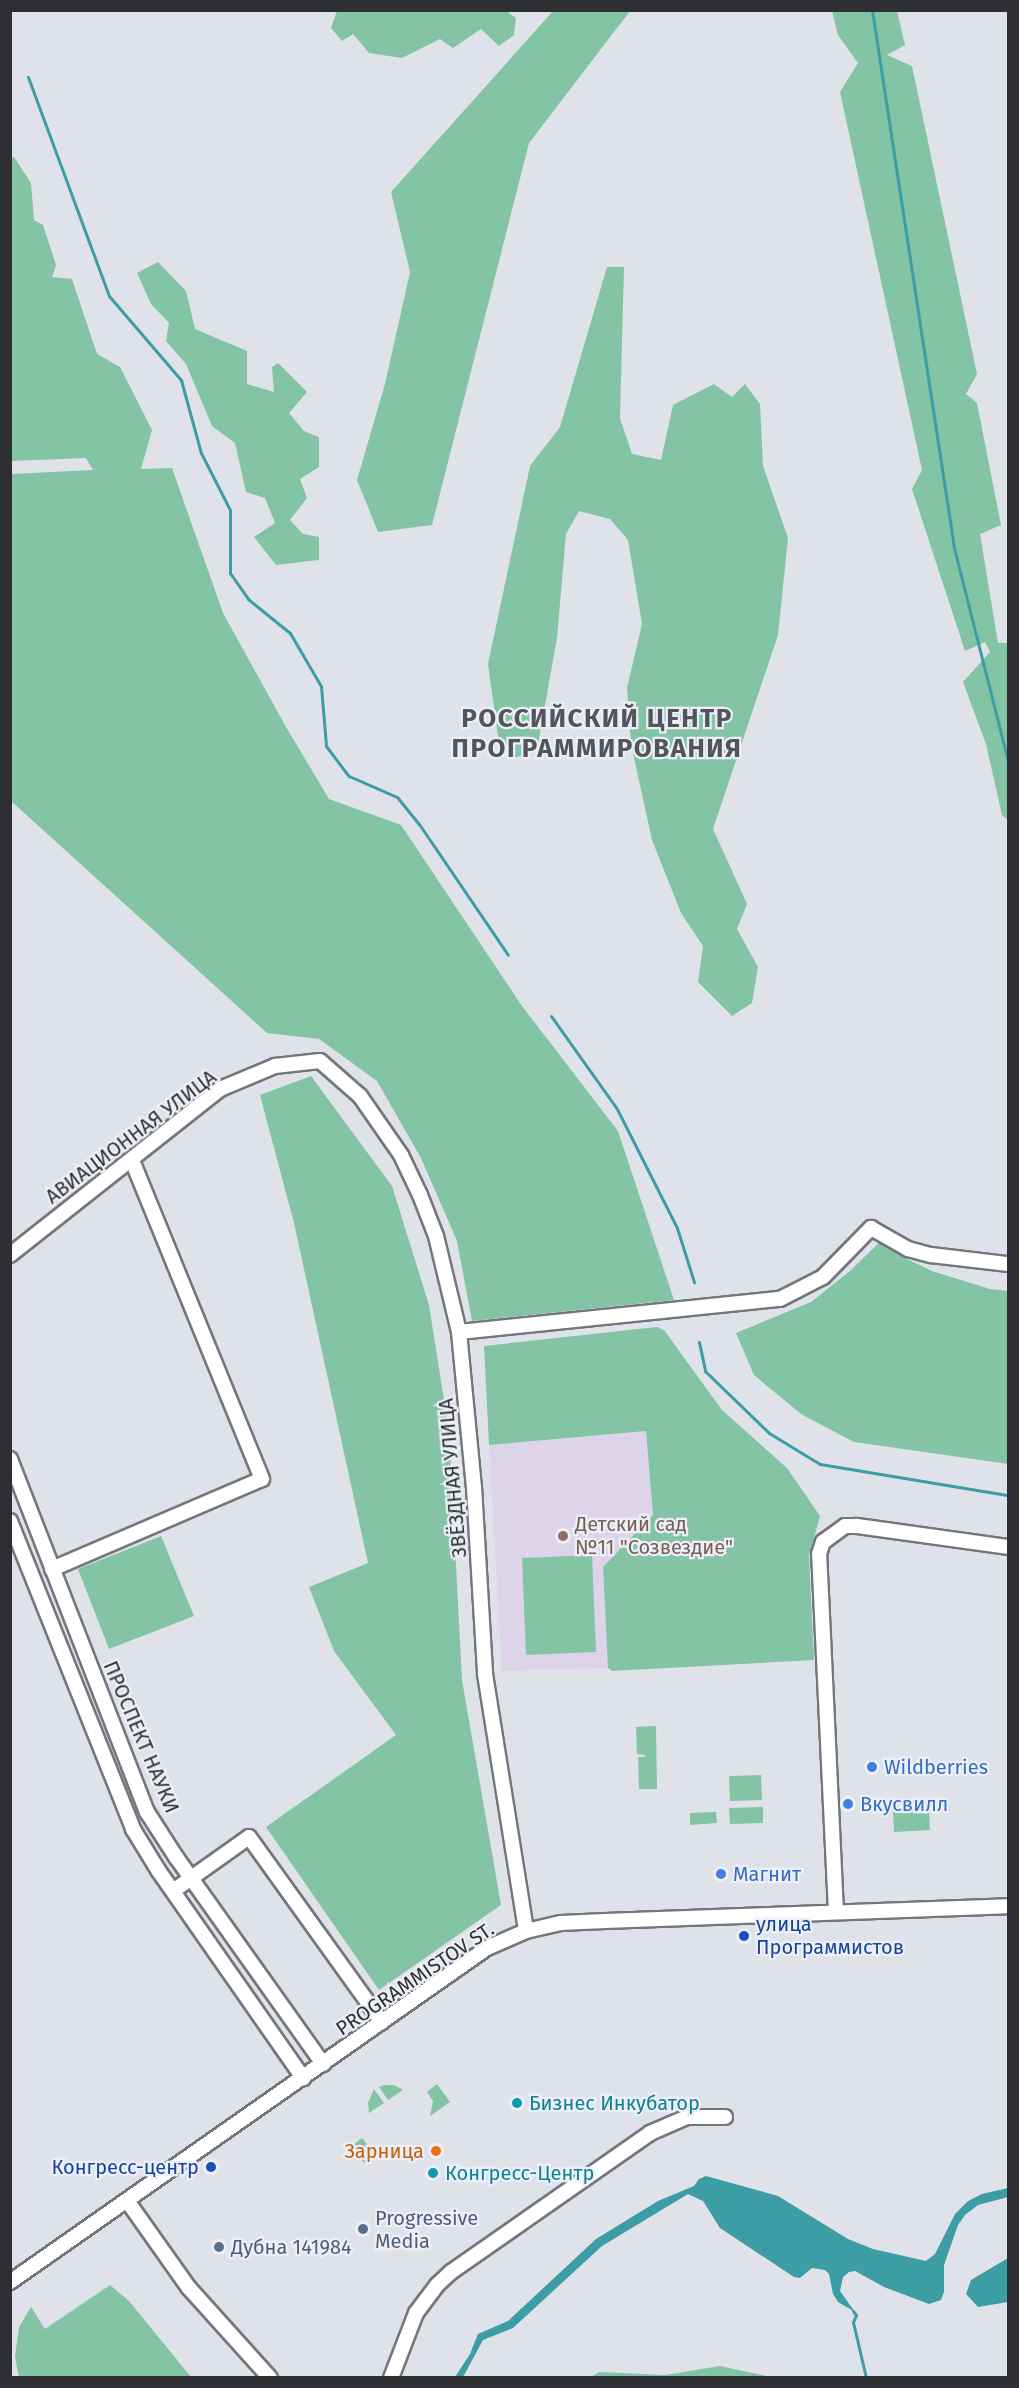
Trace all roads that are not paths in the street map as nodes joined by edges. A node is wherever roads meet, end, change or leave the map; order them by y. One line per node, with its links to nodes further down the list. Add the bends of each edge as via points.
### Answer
1 (320, 1061): 2 (street, АВИАЦИОННАЯ УЛИЦА, via 275,1066 220,1089); 5 (street, ЗВЁЗДНАЯ УЛИЦА, via 360,1096 401,1155 436,1236)
2 (132, 1160): 3 (street, АВИАЦИОННАЯ УЛИЦА); 9 (street, via 262,1479)
3 (10, 1255)
4 (1008, 1264): 5 (street, via 908,1249 871,1228 823,1277 780,1299)
5 (459, 1332): 14 (street, ЗВЁЗДНАЯ УЛИЦА, via 473,1476 485,1674)
6 (10, 1460): 9 (street, ПРОСПЕКТ НАУКИ)
7 (10, 1521): 11 (street, ПРОСПЕКТ НАУКИ, via 130,1822)
8 (1008, 1547): 13 (street, via 856,1526 845,1526 824,1542 819,1554)
9 (52, 1569): 10 (street, ПРОСПЕКТ НАУКИ, via 147,1812)
10 (192, 1877): 11 (street); 15 (street, via 249,1837); 16 (street, ПРОСПЕКТ НАУКИ)
11 (173, 1891): 17 (street, ПРОСПЕКТ НАУКИ)
12 (1008, 1906): 13 (street, PROGRAMMISTOV ST.)
13 (836, 1912): 14 (street, PROGRAMMISTOV ST., via 572,1923)
14 (526, 1931): 15 (street, PROGRAMMISTOV ST., via 488,1948)
15 (382, 2022): 16 (street, PROGRAMMISTOV ST.)
16 (323, 2064): 17 (street, PROGRAMMISTOV ST.)
17 (303, 2078): 19 (street, PROGRAMMISTOV ST.)
18 (725, 2117): 22 (street, via 687,2117 650,2133 451,2272 416,2313)
19 (128, 2202): 20 (street, PROGRAMMISTOV ST.); 21 (street, via 189,2288)
20 (13, 2283)
21 (270, 2378)
22 (391, 2378)

